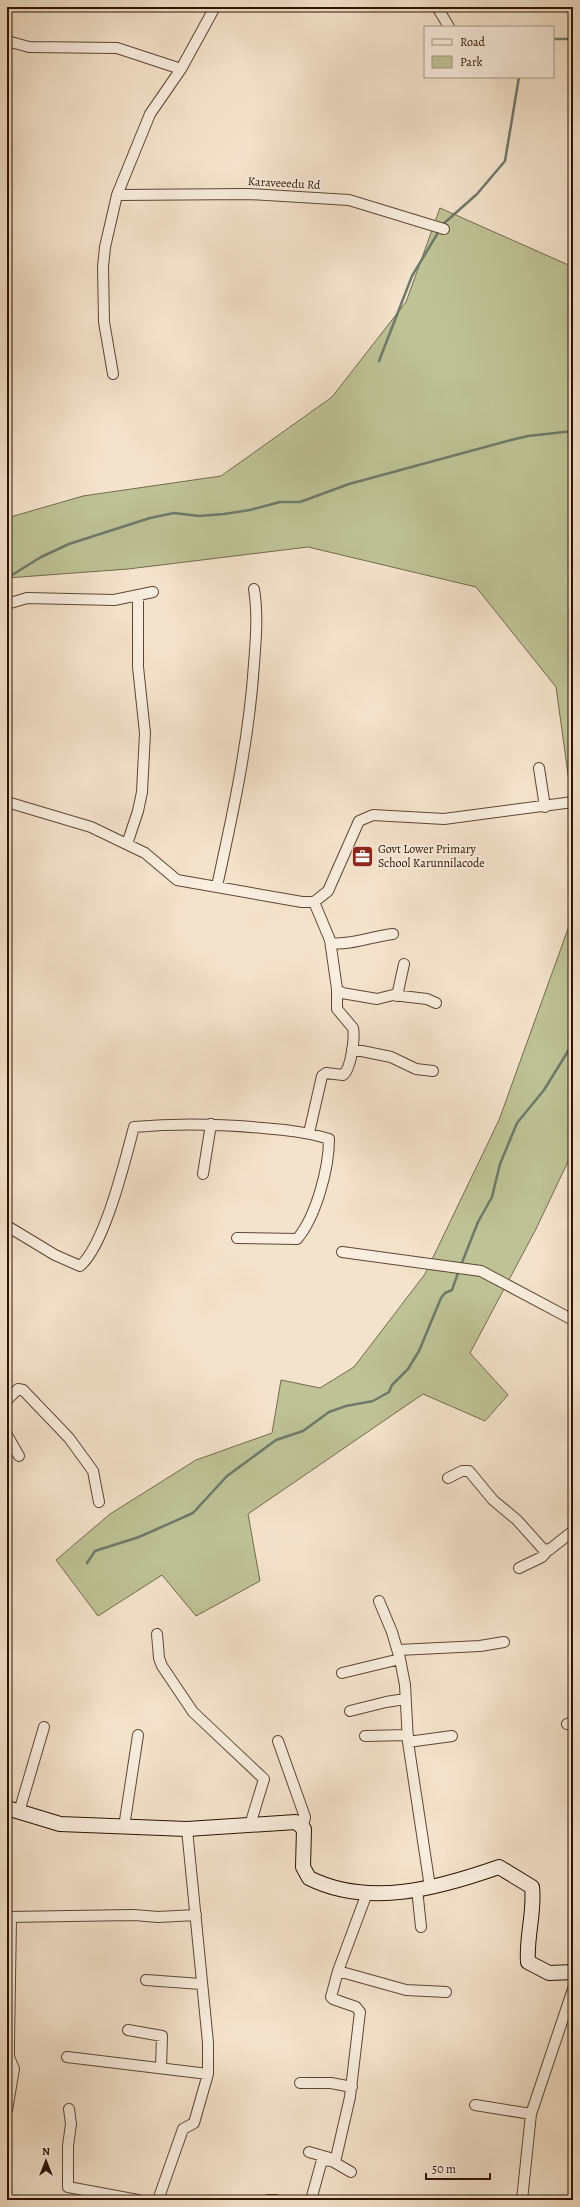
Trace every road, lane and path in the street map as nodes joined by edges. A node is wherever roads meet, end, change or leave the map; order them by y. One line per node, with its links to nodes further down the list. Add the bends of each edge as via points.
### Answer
1 (215, 7): 5 (street)
2 (437, 7): 3 (street)
3 (448, 26)
4 (7, 41): 5 (street, via 29,47 117,48)
5 (181, 69): 6 (street, via 150,114)
6 (117, 195): 7 (street, Karaveeedu Rd, via 248,194 349,200); 8 (street, via 103,267 104,322)
7 (444, 229)
8 (114, 374)
9 (254, 589): 18 (street, via 258,610 246,746)
10 (153, 592): 11 (street)
11 (138, 596): 12 (street, via 114,600 27,598); 17 (street, via 138,668 145,733 142,792)
12 (7, 604)
13 (539, 768): 16 (street)
14 (7, 802): 17 (street, via 90,827)
15 (573, 802): 16 (street)
16 (545, 807): 19 (street, via 444,819 373,815 359,821 328,891)
17 (127, 844): 18 (street, via 145,853 177,880)
18 (217, 886): 19 (street, via 295,901)
19 (314, 902): 21 (street)
20 (393, 934): 21 (street, via 338,944)
21 (330, 943): 23 (street)
22 (404, 964): 24 (street)
23 (337, 989): 24 (street, via 342,993 377,999); 26 (street, via 337,1009 353,1028)
24 (397, 996): 25 (street, via 427,999)
25 (436, 1003)
26 (352, 1049): 27 (street, via 391,1057 416,1069); 29 (street, via 347,1072 343,1075 326,1073 322,1076)
27 (434, 1071)
28 (211, 1124): 29 (street); 30 (street); 31 (street, via 134,1127 100,1234 80,1266 55,1255)
29 (309, 1133): 32 (street, via 329,1139 329,1150 325,1173 306,1228 297,1239)
30 (203, 1174)
31 (7, 1226)
32 (237, 1238)
33 (342, 1252): 34 (street, via 481,1271)
34 (573, 1320)
35 (7, 1400): 39 (street, via 18,1389 24,1390 69,1438 93,1471)
36 (7, 1435): 37 (street)
37 (19, 1456)
38 (448, 1478): 41 (street, via 462,1471 469,1472 493,1500 517,1520 543,1549)
39 (99, 1502)
40 (573, 1531): 41 (street)
41 (548, 1550): 42 (street, via 542,1557)
42 (519, 1568)
43 (379, 1602): 46 (street)
44 (157, 1634): 58 (street, via 162,1666 194,1712 264,1779)
45 (504, 1642): 46 (street)
46 (399, 1655): 47 (street); 48 (street)
47 (342, 1673)
48 (405, 1699): 49 (street); 54 (street)
49 (350, 1712)
50 (44, 1727): 56 (street)
51 (138, 1734): 59 (street)
52 (365, 1736): 54 (street)
53 (452, 1736): 54 (street)
54 (408, 1738): 61 (street)
55 (278, 1741): 57 (street, via 305,1817 304,1822)
56 (13, 1810): 59 (main road, via 60,1824)
57 (300, 1824): 58 (main road, via 292,1821); 62 (main road, via 304,1829 303,1867 309,1878 333,1887)
58 (250, 1825): 60 (main road)
59 (124, 1827): 60 (main road)
60 (187, 1829): 63 (street)
61 (424, 1888): 62 (main road, via 394,1893); 65 (street); 67 (main road, via 456,1882 499,1867 532,1887 534,1901 527,1944 528,1962 549,1973)
62 (367, 1893): 66 (street)
63 (196, 1915): 64 (street); 69 (street)
64 (9, 1917): 74 (street)
65 (421, 1927)
66 (338, 1971): 71 (street, via 406,1990); 78 (street, via 331,1997 356,2007 360,2013)
67 (573, 1972)
68 (146, 1980): 69 (street)
69 (201, 1984): 76 (street, via 208,2043)
70 (573, 1989): 82 (street)
71 (446, 1992)
72 (128, 2030): 75 (street, via 162,2036)
73 (67, 2057): 75 (street)
74 (10, 2064): 81 (street, via 14,2069)
75 (161, 2068): 76 (street)
76 (208, 2074): 87 (street, via 194,2123 183,2129)
77 (300, 2083): 78 (street, via 331,2083)
78 (352, 2088): 84 (street, via 341,2142)
79 (475, 2105): 82 (street)
80 (69, 2109): 86 (street, via 68,2187)
81 (7, 2110)
82 (531, 2114): 91 (street)
83 (309, 2152): 84 (street)
84 (333, 2160): 85 (street); 90 (street, via 322,2160)
85 (351, 2172)
86 (138, 2200)
87 (158, 2200)
88 (268, 2200): 89 (street)
89 (276, 2200)
90 (311, 2200)
91 (522, 2200)

